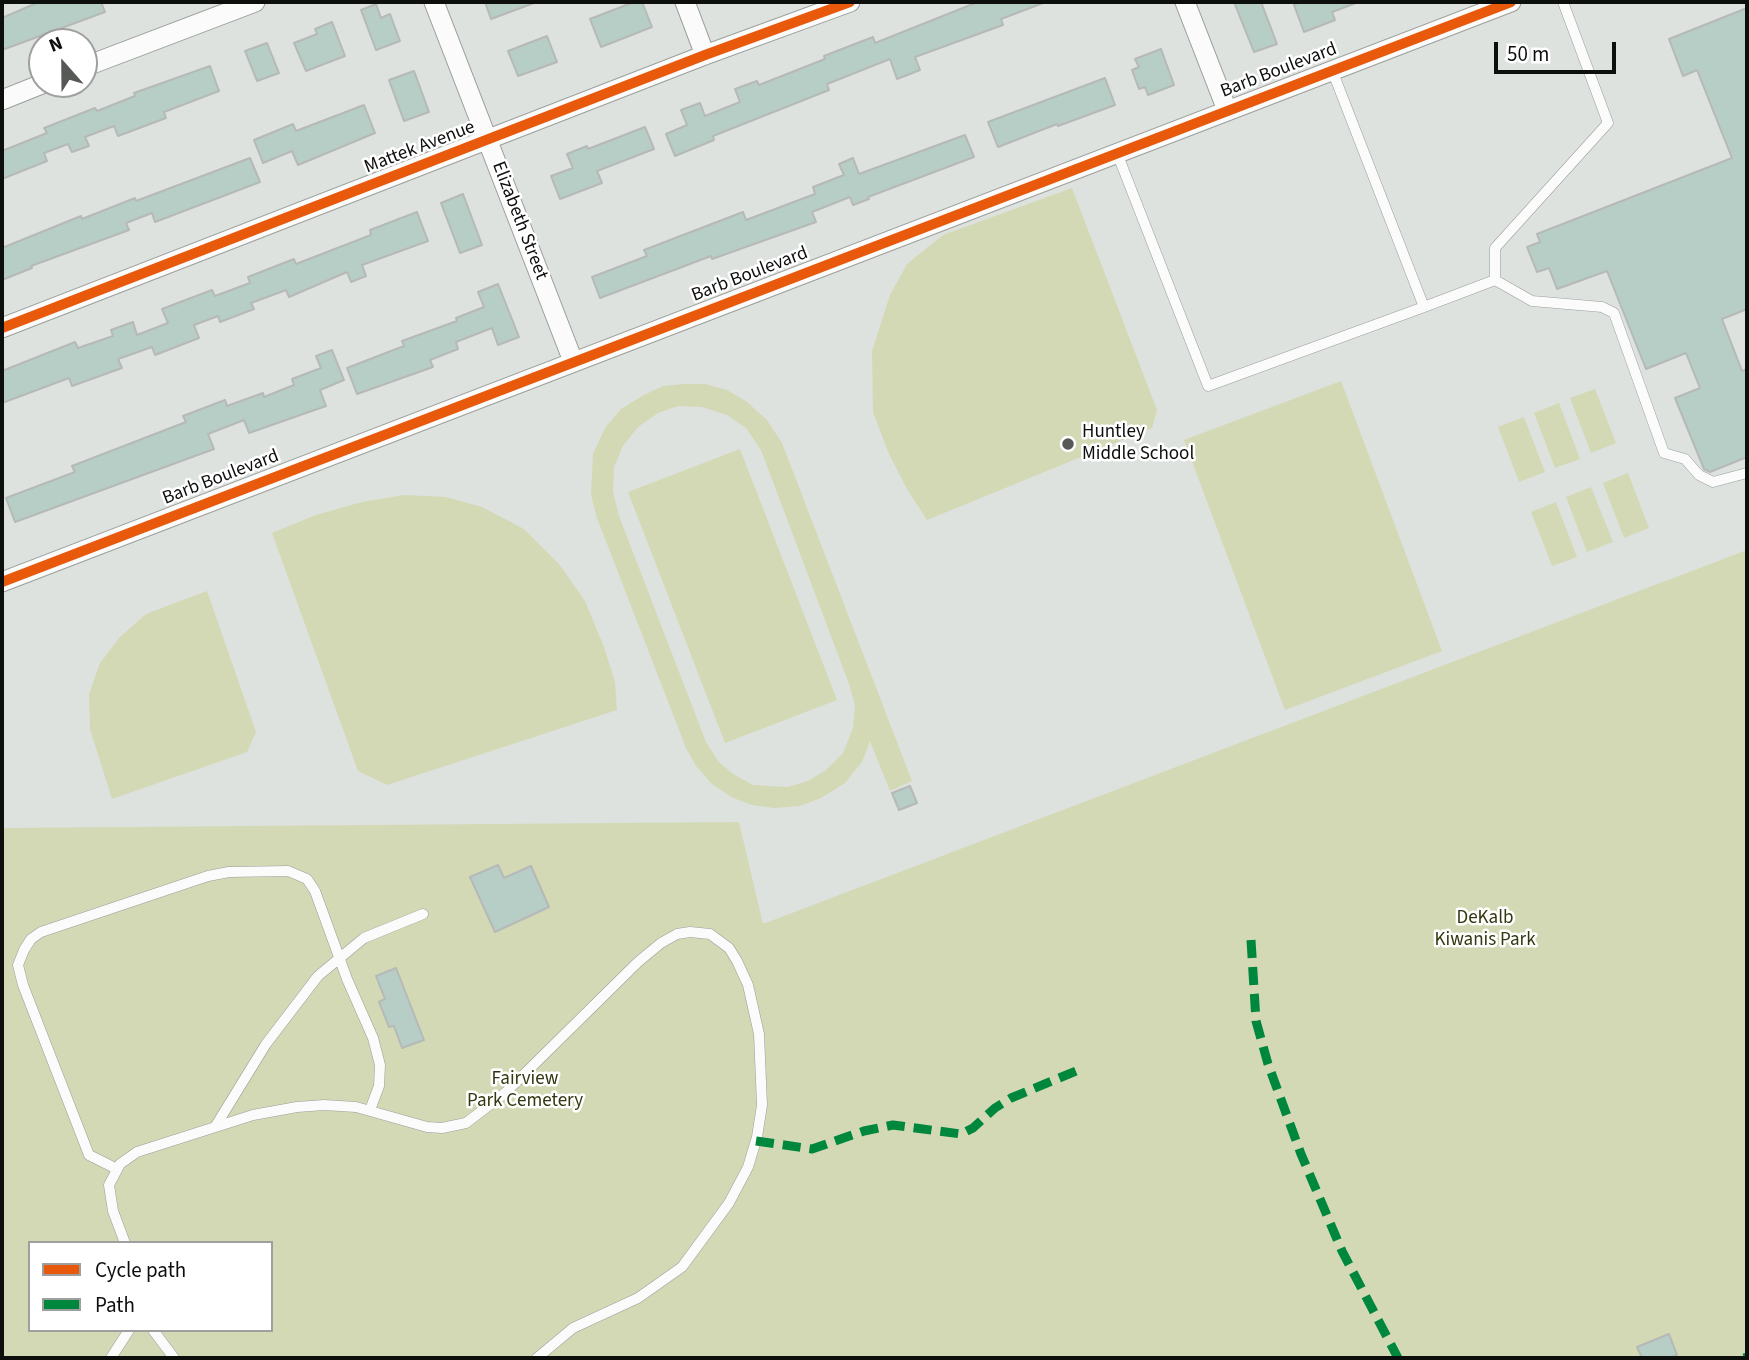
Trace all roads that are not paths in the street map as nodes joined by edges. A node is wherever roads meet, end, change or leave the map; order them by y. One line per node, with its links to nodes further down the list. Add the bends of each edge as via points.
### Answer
1 (255, 2): 9 (street)
2 (434, 2): 14 (street, Elizabeth Street)
3 (685, 2): 8 (street)
4 (850, 2): 8 (street, Mattek Avenue)
5 (1185, 2): 13 (street)
6 (1511, 2): 10 (street, Barb Boulevard)
7 (1563, 2): 16 (lane, via 1608,122 1495,248)
8 (705, 55): 14 (street, Mattek Avenue)
9 (98, 62)
10 (1332, 70): 13 (street, Barb Boulevard); 17 (lane)
11 (28, 90): 12 (street)
12 (2, 100)
13 (1227, 110): 15 (street, Barb Boulevard)
14 (488, 140): 18 (street, Mattek Avenue); 19 (street, Elizabeth Street)
15 (1117, 152): 17 (lane, via 1208,386); 19 (street, Barb Boulevard)
16 (1495, 279): 17 (lane); 20 (lane, via 1532,301 1602,307 1614,313 1664,453 1685,459 1713,482)
17 (1424, 307)
18 (2, 328)
19 (573, 361): 21 (street, Barb Boulevard)
20 (1747, 472)
21 (2, 582)
22 (423, 914): 23 (lane, via 364,938)
23 (339, 957): 24 (lane, via 380,1065 379,1086); 25 (lane, via 318,976 266,1044); 26 (lane, via 316,891 307,879 288,871 208,876 41,932 32,939 18,965 23,985 89,1155)
24 (370, 1110): 25 (lane, via 298,1107); 32 (lane, via 427,1127 466,1123 505,1093 661,943 690,932 710,934 729,948 748,985 761,1052 762,1105 748,1167 729,1203 682,1267 638,1298 573,1328)
25 (215, 1127): 26 (lane, via 136,1152)
26 (117, 1169): 27 (lane, via 110,1197)
27 (124, 1241)
28 (128, 1332): 30 (lane)
29 (154, 1332): 31 (lane)
30 (111, 1358)
31 (174, 1358)
32 (537, 1358)

